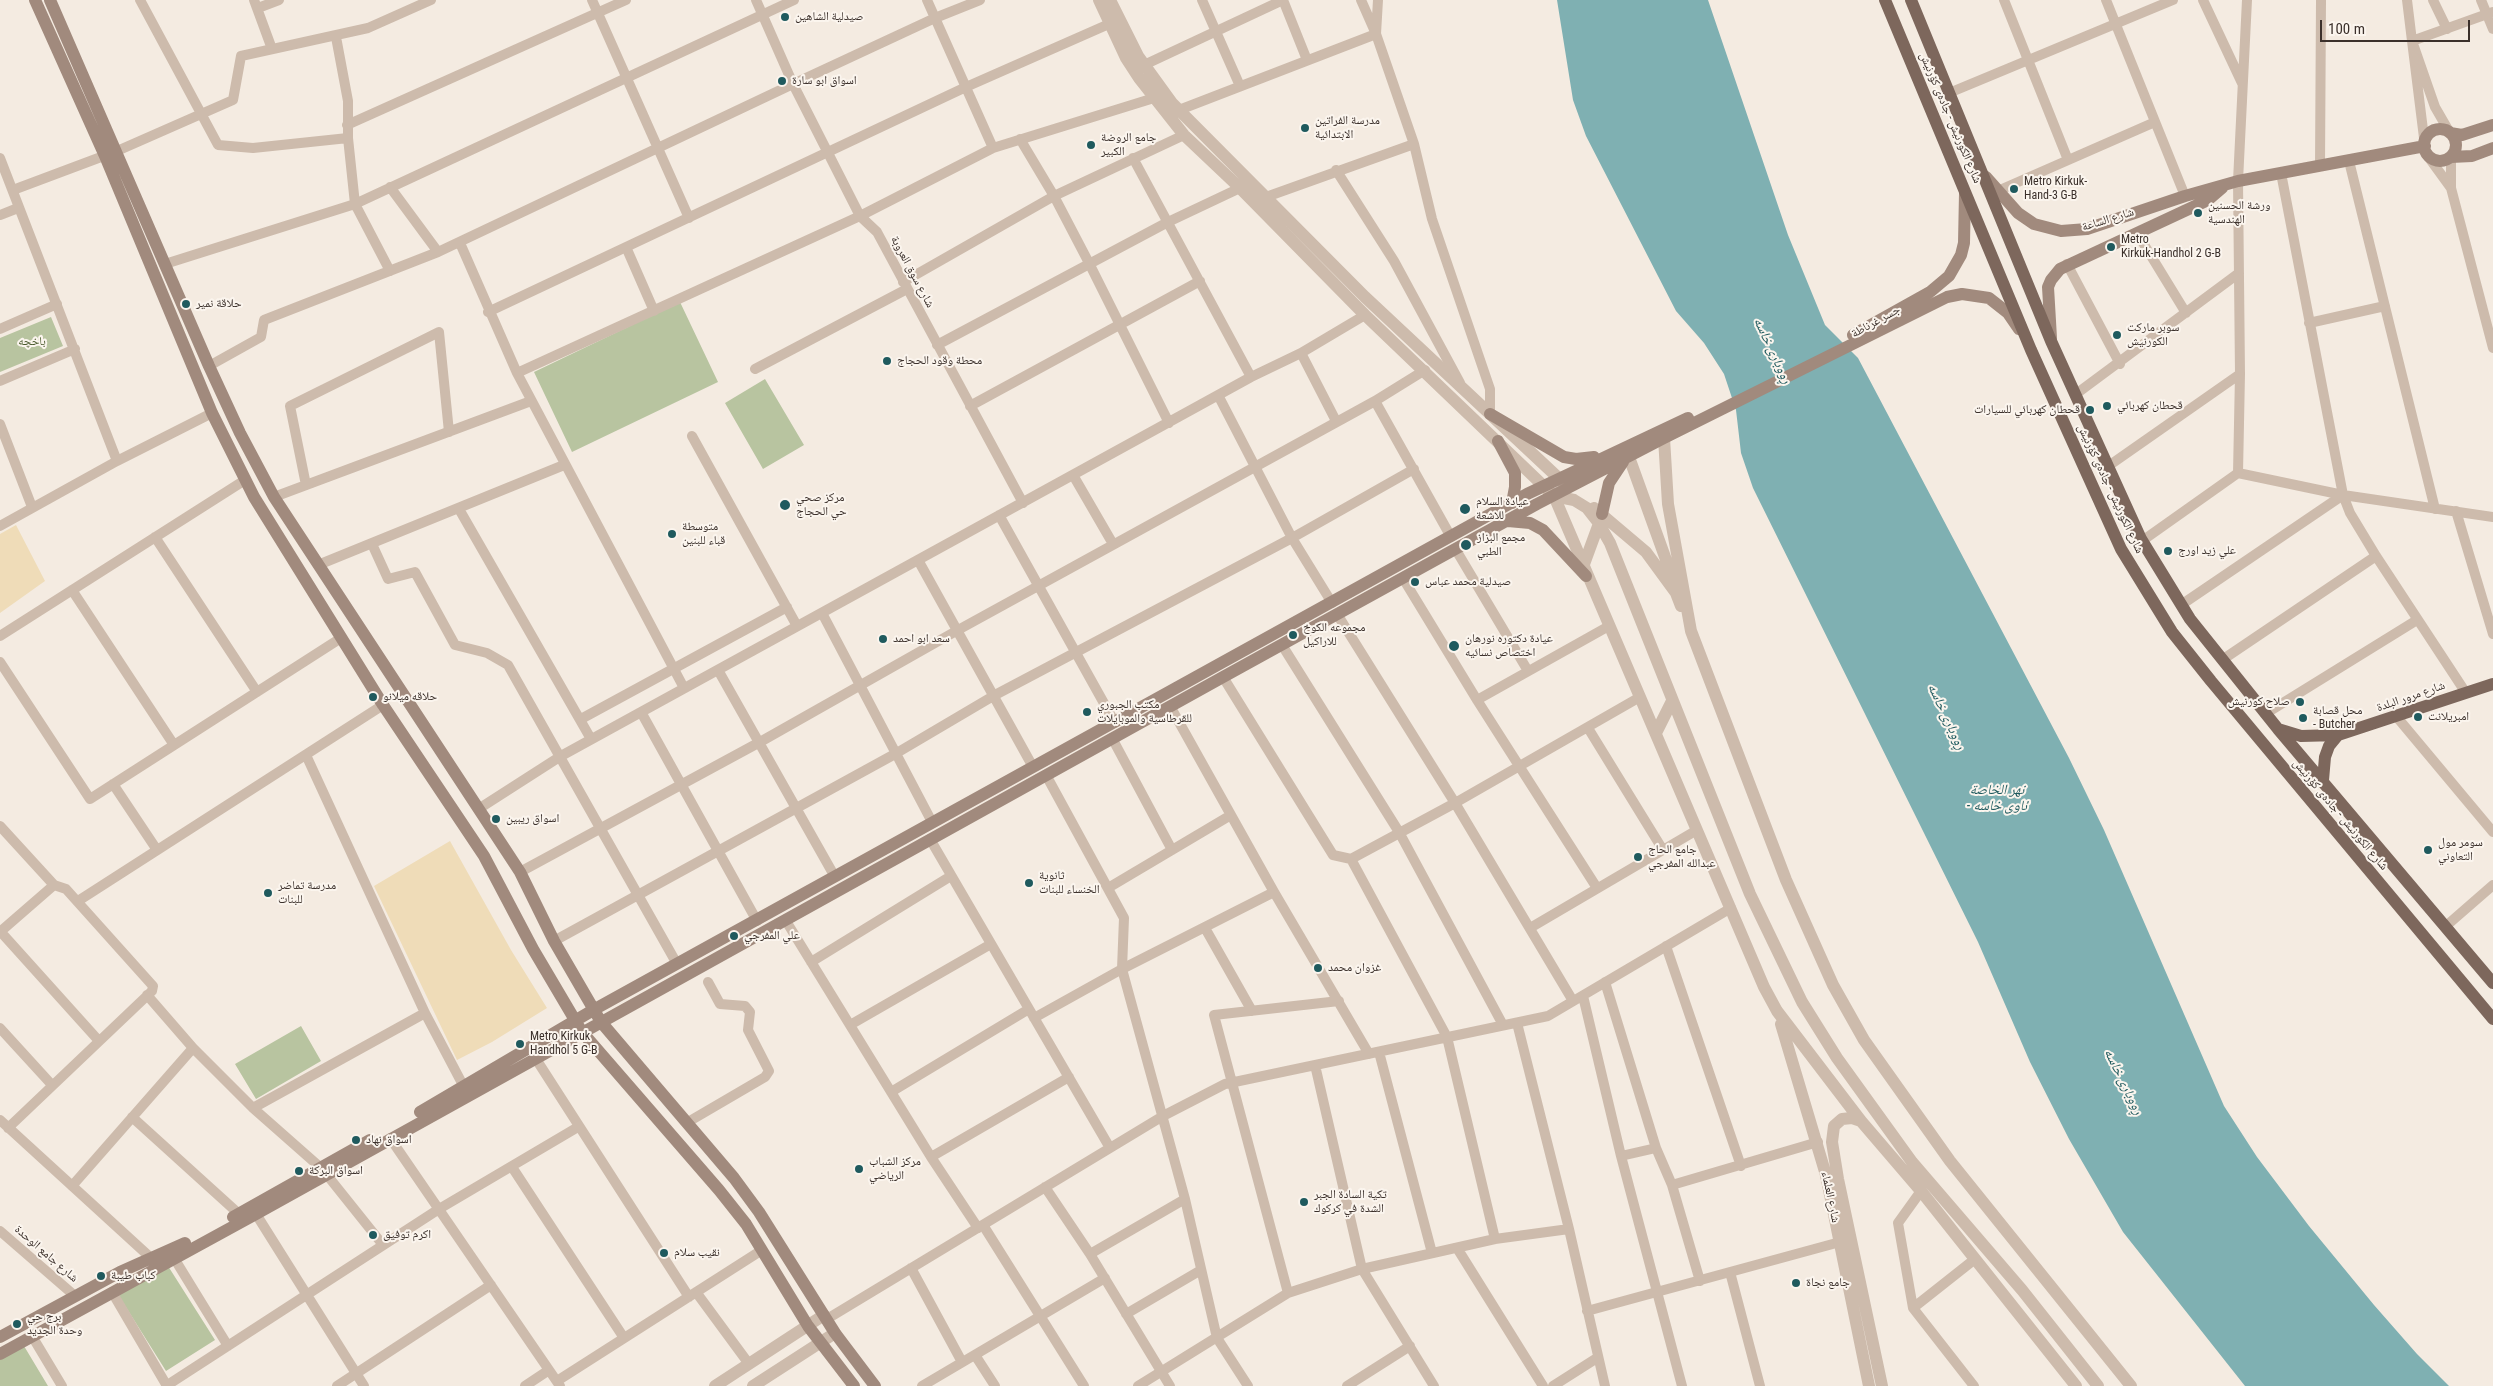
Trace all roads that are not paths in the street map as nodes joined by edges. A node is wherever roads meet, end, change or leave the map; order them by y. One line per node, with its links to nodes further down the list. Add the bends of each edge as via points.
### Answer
1 (35, 0): 67 (main road)
2 (140, 0): 54 (street)
3 (279, 0): 29 (street)
4 (431, 0): 40 (street, via 368,28)
5 (592, 0): 30 (street)
6 (626, 0): 30 (street)
7 (756, 0): 32 (street, شارع سوق العروبة)
8 (794, 0): 32 (street)
9 (928, 0): 33 (street)
10 (980, 0): 33 (street)
11 (1099, 0): 34 (street)
12 (1110, 0): 45 (street)
13 (1202, 0): 38 (street)
14 (1283, 0): 38 (street); 43 (street)
15 (1362, 0): 39 (street)
16 (1378, 0): 39 (street)
17 (1885, 0): 79 (main road, شارع الكورنيش - جادەی کۆرنیش)
18 (1911, 0): 51 (main road, شارع الكورنيش - جادەی کۆرنیش)
19 (2004, 0): 44 (street)
20 (2106, 0): 35 (street)
21 (2172, 0): 35 (street)
22 (2203, 0): 48 (street)
23 (2247, 0): 48 (street)
24 (2321, 0): 74 (street)
25 (2406, 0): 41 (street)
26 (2433, 0): 36 (street)
27 (2482, 0): 31 (street)
28 (54, 2): 67 (main road)
29 (256, 4): 42 (street)
30 (598, 13): 46 (street); 56 (street)
31 (2490, 13): 36 (street); 37 (street)
32 (762, 14): 46 (street); 47 (street, شارع سوق العروبة)
33 (936, 18): 47 (street); 50 (street)
34 (1109, 24): 50 (street); 52 (street, via 1126,58)
35 (2116, 25): 44 (street); 55 (street)
36 (2447, 28): 41 (street)
37 (2493, 29)
38 (1215, 32): 45 (street); 49 (street)
39 (1376, 34): 43 (street); 62 (street)
40 (336, 37): 42 (street); 56 (street, via 348,101)
41 (2412, 41): 58 (street, via 2434,107); 66 (street)
42 (272, 49): 54 (street, via 241,56 233,100)
43 (1307, 60): 49 (street)
44 (2028, 61): 51 (street); 72 (street)
45 (1144, 66): 53 (street)
46 (626, 77): 63 (street); 80 (street)
47 (793, 84): 63 (street); 68 (street, شارع سوق العروبة)
48 (2242, 85): 77 (street)
49 (1240, 86): 53 (street)
50 (966, 87): 64 (street); 68 (street)
51 (1949, 93): 84 (main road, شارع الكورنيش - جادەی کۆرنیش, via 1981,171)
52 (1154, 98): 59 (street); 61 (street)
53 (1179, 110): 87 (street)
54 (201, 115): 60 (street, via 218,145 253,148); 67 (street)
55 (2155, 122): 72 (street); 86 (street)
56 (347, 125): 60 (street)
57 (2493, 125): 58 (main road, via 2462,135)
58 (2450, 133): 66 (main road, via 2440,130 2431,133); 69 (main road, via 2456,147)
59 (1184, 135): 71 (street); 81 (street)
60 (348, 138): 88 (street)
61 (1020, 139): 64 (street); 85 (street)
62 (1414, 144): 75 (street); 138 (street, via 1432,219 1490,389)
63 (658, 148): 92 (street); 95 (street)
64 (993, 148): 91 (street)
65 (2493, 148): 69 (main road, via 2472,156)
66 (2426, 151): 69 (main road, via 2436,161); 73 (main road, شارع الساعة); 82 (street)
67 (111, 153): 83 (street); 99 (main road); 137 (main road)
68 (828, 154): 91 (street, شارع سوق العروبة); 92 (street)
69 (2451, 157): 82 (street)
70 (0, 158): 83 (street)
71 (1133, 158): 85 (street); 93 (street)
72 (2068, 160): 84 (street)
73 (2349, 161): 74 (main road, شارع الساعة); 106 (street)
74 (2320, 166): 76 (main road, شارع الساعة)
75 (1336, 170): 87 (street); 130 (street, via 1394,261)
76 (2281, 173): 77 (main road, شارع الساعة); 111 (street)
77 (2238, 181): 78 (main road, شارع الساعة); 102 (street)
78 (2225, 184): 86 (main road, شارع الساعة); 94 (main road, شارع الساعة, via 2208,200)
79 (1964, 186): 114 (main road, جسر غرناطة, via 1964,243 1949,276 1930,292); 116 (main road, شارع الكورنيش - جادەی کۆرنیش)
80 (390, 187): 88 (street); 97 (street)
81 (1240, 188): 93 (street); 110 (street)
82 (2451, 188): 115 (street)
83 (12, 190): 89 (street)
84 (1994, 193): 86 (main road, شارع الساعة, via 2034,224 2061,231 2087,229); 117 (main road, شارع الكورنيش - جادەی کۆرنیش)
85 (1054, 196): 98 (street); 104 (street)
86 (2185, 196)
87 (1266, 197): 130 (street)
88 (355, 204): 99 (street); 101 (street)
89 (18, 208): 90 (street); 105 (street)
90 (0, 215)
91 (860, 216): 104 (street, شارع سوق العروبة, via 877,232); 107 (street)
92 (689, 218): 96 (street)
93 (1168, 222): 98 (street); 103 (street)
94 (2137, 233): 100 (main road, شارع الساعة); 109 (street)
95 (460, 243): 97 (street); 108 (street)
96 (626, 247): 107 (street); 108 (street)
97 (438, 252): 101 (street)
98 (1090, 263): 112 (street); 118 (street)
99 (165, 264): 123 (main road)
100 (2067, 264): 117 (main road, شارع الساعة, via 2055,274 2048,287); 122 (street)
101 (390, 271): 123 (street, via 264,320 261,337)
102 (2239, 274): 109 (street); 127 (street)
103 (1200, 281): 112 (street); 128 (street)
104 (905, 286): 118 (street, شارع سوق العروبة); 124 (street)
105 (57, 304): 113 (street); 120 (street)
106 (2385, 306): 111 (street); 167 (street)
107 (654, 311): 126 (street)
108 (488, 312): 126 (street)
109 (2186, 313): 122 (street)
110 (1365, 315): 121 (street); 125 (street)
111 (2309, 323): 160 (street)
112 (1119, 324): 135 (street); 140 (street)
113 (0, 329)
114 (1865, 333): 116 (main road, جسر غرناطة, via 1947,297 1962,294 1988,298 1998,304); 136 (main road, جسر غرناطة)
115 (2491, 337): 119 (street)
116 (2028, 341): 293 (main road, شارع الكورنيش - جادەی کۆرنیش, via 2122,550 2172,632)
117 (2051, 341): 131 (main road, شارع الكورنيش - جادەی کۆرنیش)
118 (937, 345): 135 (street, شارع سوق العروبة)
119 (2493, 348)
120 (75, 349): 129 (street); 148 (street)
121 (1301, 353): 128 (street); 139 (street)
122 (2120, 364): 131 (street)
123 (210, 366): 162 (main road)
124 (755, 370)
125 (1425, 370): 133 (street); 145 (street)
126 (516, 373): 134 (street)
127 (2240, 374): 151 (street); 153 (street)
128 (1251, 377): 132 (street)
129 (0, 381)
130 (1464, 391): 138 (street)
131 (2076, 394): 151 (main road, شارع الكورنيش - جادەی کۆرنیش)
132 (1218, 396): 140 (street); 150 (street)
133 (1375, 400): 139 (street); 152 (street)
134 (531, 401): 142 (street); 149 (street)
135 (970, 406): 163 (street, شارع سوق العروبة)
136 (1718, 408): 144 (main road); 146 (main road)
137 (212, 413): 148 (street); 156 (main road)
138 (1490, 414): 146 (main road, via 1564,456 1584,459); 155 (street)
139 (1336, 421): 150 (street)
140 (1169, 422): 154 (street)
141 (0, 424): 165 (street)
142 (449, 432): 157 (street); 157 (street, via 438,332 290,406)
143 (692, 436): 189 (street)
144 (1664, 438): 147 (main road); 196 (street, via 1668,504)
145 (1498, 441): 158 (street); 164 (main road, via 1515,473)
146 (1606, 455): 155 (main road)
147 (1629, 457): 159 (main road); 170 (main road, via 1609,483); 196 (street)
148 (117, 461): 165 (street)
149 (564, 466): 166 (street); 204 (street)
150 (1256, 466): 176 (street); 179 (street)
151 (2107, 467): 177 (main road, شارع الكورنيش - جادەی کۆرنیش)
152 (1414, 469): 175 (street); 176 (street)
153 (2238, 473): 160 (street); 177 (street)
154 (1074, 475): 163 (street); 179 (street)
155 (1559, 478): 158 (main road); 159 (street)
156 (245, 480): 174 (street); 199 (main road)
157 (306, 485): 162 (street)
158 (1545, 485): 161 (street); 164 (main road)
159 (1569, 488): 161 (main road); 170 (street)
160 (2342, 495): 167 (street); 181 (street); 188 (street)
161 (1554, 496): 170 (street, via 1581,503); 172 (main road); 184 (street)
162 (274, 497): 183 (main road)
163 (1023, 502): 169 (street)
164 (1512, 503): 175 (main road)
165 (32, 507): 173 (street)
166 (459, 509): 178 (street); 222 (street)
167 (2435, 510): 168 (street)
168 (2456, 511): 171 (street); 197 (street)
169 (999, 516): 182 (street); 186 (street)
170 (1602, 517): 184 (street); 196 (street, via 1634,540 1656,563 1676,593); 216 (street)
171 (2493, 517)
172 (1508, 521): 180 (main road); 184 (main road, via 1523,522 1543,530)
173 (0, 526)
174 (155, 537): 187 (street); 211 (street)
175 (1451, 537): 190 (main road)
176 (1292, 538): 190 (street); 201 (street)
177 (2142, 541): 188 (main road, شارع الكورنيش - جادەی کۆرنیش)
178 (372, 544): 183 (street); 234 (street, via 388,579 415,572 455,645 487,652 508,665)
179 (1113, 544): 186 (street)
180 (1456, 550): 185 (main road); 206 (street)
181 (2376, 556): 192 (street); 202 (street)
182 (918, 560): 191 (street); 195 (street)
183 (318, 566): 242 (main road)
184 (1584, 571): 194 (street)
185 (1404, 580): 190 (main road); 215 (street)
186 (1038, 587): 195 (street); 201 (street)
187 (72, 590): 198 (street); 231 (street)
188 (2181, 605): 202 (main road, شارع الكورنيش - جادەی کۆرنیش)
189 (787, 607): 193 (street); 204 (street)
190 (1335, 609): 200 (main road); 223 (main road); 241 (street)
191 (822, 613): 193 (street); 209 (street)
192 (2416, 620): 212 (street); 220 (street)
193 (797, 626): 205 (street)
194 (1609, 626): 206 (street); 214 (street)
195 (958, 630): 209 (street); 213 (street)
196 (1692, 631): 355 (street, via 1786,880 1833,985 1897,1090)
197 (2493, 634)
198 (0, 636)
199 (341, 638): 211 (street); 217 (main road)
200 (1282, 645): 207 (main road); 249 (street)
201 (1076, 653): 213 (street); 223 (street)
202 (2222, 660): 220 (main road, شارع الكورنيش - جادەی کۆرنیش)
203 (0, 662): 239 (street, via 90,799)
204 (674, 668): 210 (street); 222 (street)
205 (718, 670): 210 (street); 230 (street)
206 (1528, 671): 215 (street)
207 (1223, 676): 218 (main road); 256 (street, via 1333,855)
208 (2493, 684): 212 (main road, شارع مرور البلدة)
209 (860, 686): 230 (street); 232 (street)
210 (684, 688): 219 (street)
211 (257, 692): 231 (street)
212 (2466, 693): 221 (main road, شارع مرور البلدة)
213 (995, 695): 232 (street); 235 (street)
214 (1640, 697): 224 (street); 226 (street)
215 (1476, 700): 236 (street)
216 (1672, 701): 226 (street); 325 (street, via 1750,894 1802,1002 1837,1058)
217 (384, 704): 233 (street); 298 (main road, via 484,856)
218 (1170, 706): 228 (main road); 244 (street)
219 (641, 712): 229 (street); 240 (street)
220 (2265, 714): 225 (main road, شارع الكورنيش - جادەی کۆرنیش)
221 (2396, 716): 227 (main road, شارع مرور البلدة); 250 (street)
222 (581, 719): 229 (street)
223 (1115, 723): 235 (main road)
224 (1588, 728): 236 (street); 254 (street)
225 (2278, 729): 227 (main road, شارع مرور البلدة, via 2301,736); 238 (main road, شارع الكورنيش - جادەی کۆرنیش)
226 (1656, 733): 248 (street)
227 (2338, 736): 238 (main road, via 2325,757)
228 (1112, 738): 237 (main road); 253 (street)
229 (591, 739): 234 (street)
230 (760, 742): 240 (street); 243 (street)
231 (174, 745): 239 (street)
232 (895, 754): 243 (street); 245 (street)
233 (306, 755): 252 (street); 291 (street)
234 (561, 756): 242 (street); 247 (street)
235 (1033, 767): 245 (main road)
236 (1520, 767): 241 (street); 263 (street)
237 (1046, 775): 251 (main road); 262 (street)
238 (2323, 780): 270 (main road, شارع الكورنيش - جادەی کۆرنیش)
239 (113, 784): 252 (street)
240 (681, 784): 247 (street); 255 (street)
241 (1455, 803): 249 (street); 272 (street)
242 (480, 808): 257 (main road)
243 (796, 808): 255 (street); 259 (street)
244 (1231, 815): 253 (street); 264 (street)
245 (932, 822): 259 (main road)
246 (0, 826): 260 (street)
247 (601, 828): 257 (street); 265 (street)
248 (1697, 830): 254 (street); 267 (street)
249 (1399, 832): 256 (street); 297 (street)
250 (2493, 832)
251 (930, 839): 258 (street); 269 (main road)
252 (157, 850): 266 (street)
253 (1172, 850): 262 (street)
254 (1663, 850): 263 (street)
255 (717, 852): 265 (street); 268 (street)
256 (1351, 859): 300 (street)
257 (520, 872): 274 (main road)
258 (951, 876): 275 (street); 277 (street)
259 (835, 877): 268 (main road)
260 (54, 884): 266 (street, via 66,889); 273 (street)
261 (2493, 885): 270 (street)
262 (1108, 888): 279 (street, via 1124,918)
263 (1597, 888): 272 (street)
264 (1274, 892): 271 (street); 285 (street)
265 (638, 895): 274 (street); 278 (street)
266 (78, 901): 283 (street, via 152,982 152,991)
267 (1731, 908): 276 (street); 290 (street)
268 (756, 921): 278 (main road)
269 (786, 921): 277 (street); 294 (main road)
270 (2446, 926): 282 (main road, شارع الكورنيش - جادەی کۆرنیش)
271 (1205, 928): 279 (street); 289 (street)
272 (1530, 928): 286 (street)
273 (0, 932): 301 (street)
274 (554, 941): 288 (main road)
275 (991, 944): 287 (street); 296 (street)
276 (1666, 946): 281 (street); 326 (street)
277 (811, 962): 296 (street)
278 (677, 964): 288 (main road)
279 (1122, 969): 292 (street); 312 (street)
280 (708, 982): 316 (street, via 720,1004 745,1006 750,1012 748,1030 769,1071)
281 (1605, 982): 284 (street); 322 (street)
282 (2493, 982)
283 (147, 995): 301 (street); 302 (street)
284 (1583, 996): 286 (street); 323 (street)
285 (1339, 1001): 289 (street); 303 (street)
286 (1573, 1001): 295 (street, via 1548,1016)
287 (1029, 1009): 292 (street); 310 (street)
288 (595, 1010): 294 (main road); 298 (main road)
289 (1252, 1011): 307 (street, via 1214,1015)
290 (1777, 1011): 315 (street); 320 (street, شارع العلماء)
291 (425, 1013): 309 (street); 311 (street)
292 (1034, 1018): 306 (street)
293 (2493, 1018)
294 (602, 1022): 298 (main road); 316 (main road)
295 (1517, 1022): 297 (street); 339 (street)
296 (850, 1024): 310 (street)
297 (1504, 1025): 300 (street)
298 (578, 1026): 304 (main road); 309 (main road); 345 (main road, via 719,1190)
299 (0, 1028): 308 (street)
300 (1447, 1037): 303 (street); 341 (street)
301 (99, 1041): 308 (street)
302 (192, 1048): 311 (street); 313 (street)
303 (1374, 1053): 305 (street); 346 (street)
304 (536, 1059): 317 (street); 319 (main road)
305 (1315, 1065): 307 (street); 352 (street)
306 (1069, 1077): 321 (street); 324 (street)
307 (1231, 1083): 312 (street); 362 (street)
308 (52, 1085): 318 (street)
309 (464, 1087): 328 (main road)
310 (891, 1092): 324 (street)
311 (253, 1108): 328 (street)
312 (1163, 1116): 321 (street); 334 (street)
313 (132, 1117): 331 (street); 336 (street)
314 (0, 1120): 318 (street)
315 (1861, 1121): 329 (street); 413 (street, شارع العلماء, via 1842,1119 1834,1126 1832,1136 1838,1179)
316 (688, 1122): 370 (main road, via 759,1212)
317 (578, 1127): 327 (street); 364 (street)
318 (8, 1128): 331 (street)
319 (390, 1138): 328 (main road); 335 (street)
320 (1818, 1142): 326 (street); 342 (street, شارع العلماء)
321 (1110, 1148): 332 (street)
322 (1656, 1148): 323 (street); 330 (street)
323 (1621, 1156): 361 (street)
324 (932, 1157): 338 (street)
325 (1912, 1162): 329 (street); 359 (street)
326 (1741, 1166): 330 (street)
327 (512, 1167): 335 (street); 375 (street)
328 (324, 1171): 336 (main road); 337 (main road); 343 (street)
329 (1902, 1171): 333 (street)
330 (1672, 1185): 357 (street)
331 (72, 1186): 348 (street)
332 (1046, 1187): 338 (street); 347 (street)
333 (1920, 1191): 350 (street); 366 (street, via 1898,1223)
334 (1185, 1199): 347 (street); 353 (street)
335 (439, 1209): 343 (street); 358 (street)
336 (239, 1214): 348 (main road)
337 (256, 1214): 349 (main road); 363 (street)
338 (981, 1226): 351 (street); 369 (street)
339 (1569, 1229): 341 (street); 367 (street)
340 (0, 1231): 365 (street, شارع جامع الوحدة)
341 (1494, 1239): 344 (street)
342 (1840, 1242): 354 (street); 412 (street, شارع العلماء)
343 (383, 1245): 363 (street)
344 (1457, 1248): 346 (street); 407 (street)
345 (762, 1250): 364 (street); 371 (main road)
346 (1432, 1253): 352 (street)
347 (1090, 1254): 356 (street)
348 (151, 1258): 365 (main road)
349 (174, 1258): 360 (main road); 378 (street)
350 (1975, 1259): 366 (street); 389 (street)
351 (911, 1268): 370 (street); 383 (street)
352 (1362, 1269): 362 (street); 379 (street)
353 (1201, 1270): 368 (street); 376 (street)
354 (1730, 1272): 357 (street); 411 (street)
355 (2040, 1276): 359 (street); 416 (street)
356 (1105, 1278): 368 (street); 369 (street)
357 (1700, 1281): 361 (street)
358 (491, 1285): 385 (street); 387 (street)
359 (2022, 1290): 415 (street)
360 (112, 1292): 373 (main road); 391 (street)
361 (1658, 1292): 367 (street); 410 (street)
362 (1288, 1293): 376 (street)
363 (306, 1294): 378 (street); 387 (street)
364 (692, 1295): 375 (street); 384 (street)
365 (75, 1296): 374 (main road)
366 (1913, 1308): 414 (street)
367 (1587, 1311): 382 (street)
368 (1126, 1314): 386 (street)
369 (1040, 1316): 381 (street); 401 (street)
370 (826, 1317): 371 (street); 372 (main road)
371 (808, 1326): 377 (main road); 384 (street)
372 (835, 1333): 377 (street); 398 (main road)
373 (32, 1336): 380 (main road); 390 (street)
374 (0, 1337)
375 (624, 1338): 388 (street)
376 (1217, 1338): 386 (street); 404 (street)
377 (820, 1343): 396 (street); 397 (main road)
378 (228, 1346): 391 (street)
379 (1410, 1346): 405 (street); 406 (street)
380 (0, 1354)
381 (975, 1355): 383 (street); 400 (street)
382 (1597, 1358): 408 (street); 409 (street)
383 (962, 1362): 399 (street)
384 (749, 1364): 395 (street)
385 (549, 1370): 388 (street); 394 (street)
386 (1161, 1372): 402 (street); 403 (street)
387 (357, 1374): 392 (street); 393 (street)
388 (558, 1384)
389 (2072, 1385)
390 (62, 1386)
391 (167, 1386)
392 (337, 1386)
393 (364, 1386)
394 (525, 1386)
395 (715, 1386)
396 (753, 1386)
397 (854, 1386)
398 (876, 1386)
399 (922, 1386)
400 (995, 1386)
401 (1084, 1386)
402 (1138, 1386)
403 (1170, 1386)
404 (1248, 1386)
405 (1347, 1386)
406 (1434, 1386)
407 (1543, 1386)
408 (1553, 1386)
409 (1604, 1386)
410 (1682, 1386)
411 (1760, 1386)
412 (1869, 1386)
413 (1882, 1386)
414 (1974, 1386)
415 (2098, 1386)
416 (2131, 1386)

